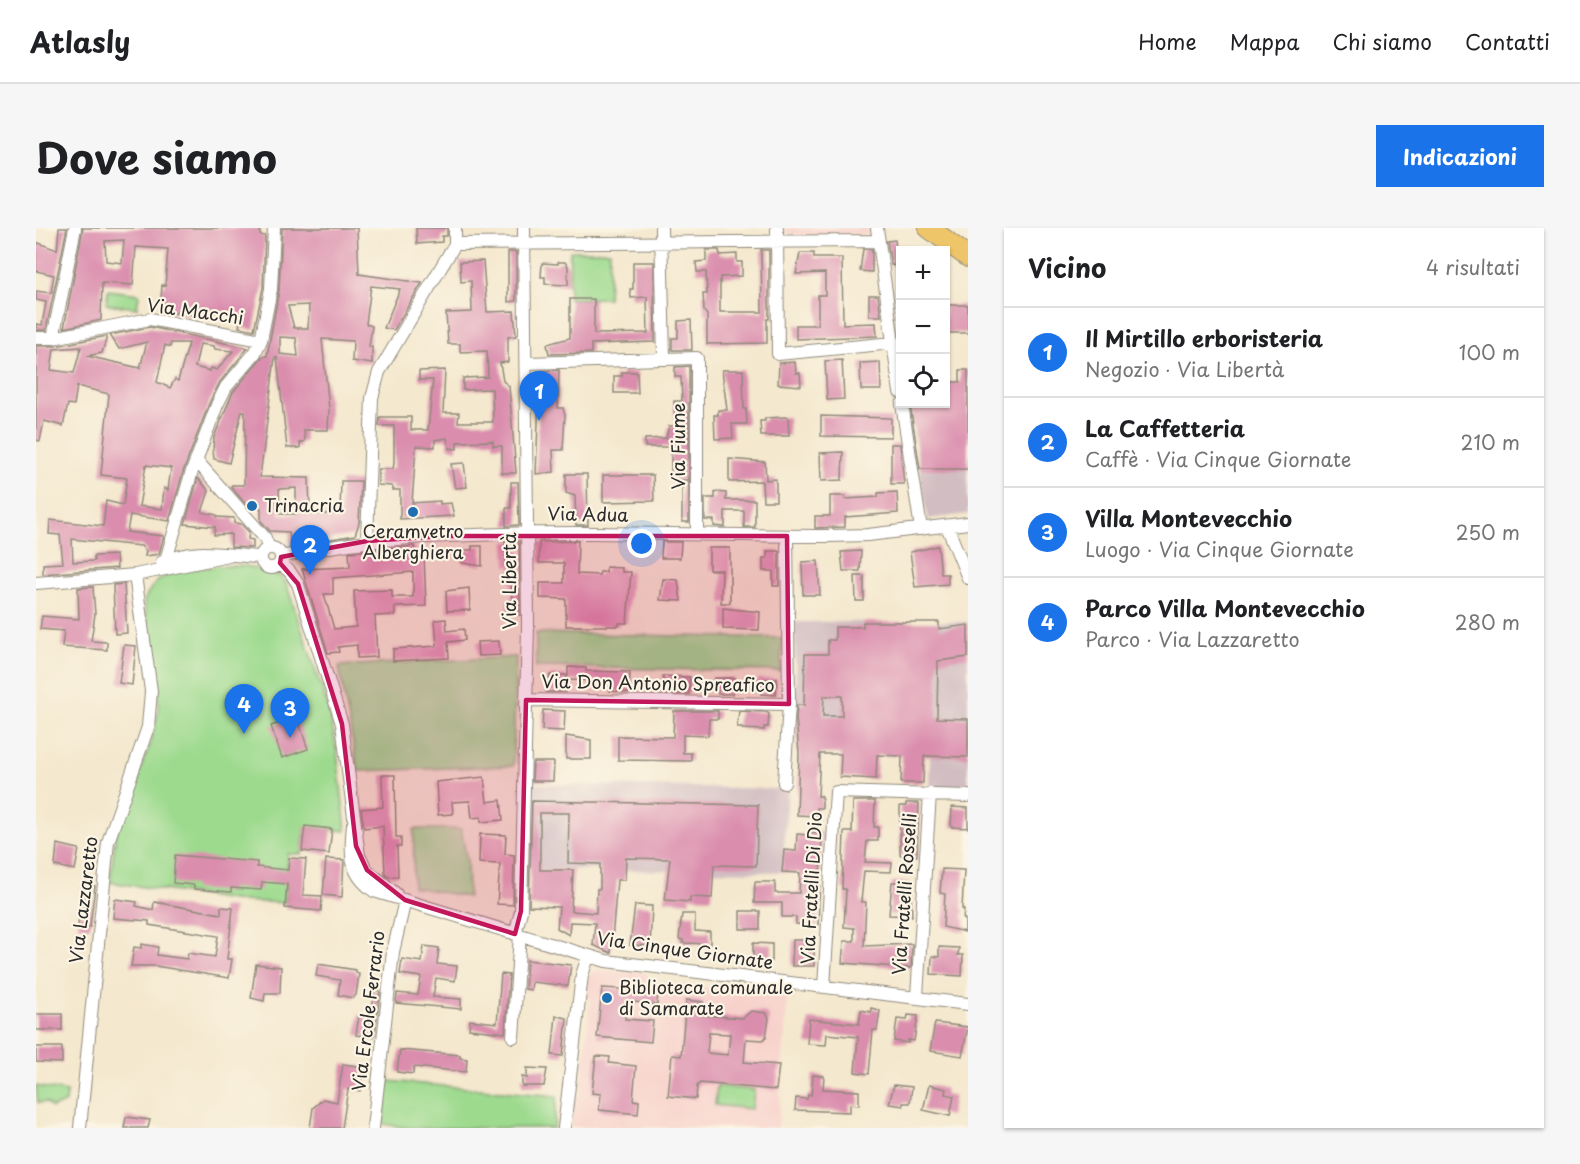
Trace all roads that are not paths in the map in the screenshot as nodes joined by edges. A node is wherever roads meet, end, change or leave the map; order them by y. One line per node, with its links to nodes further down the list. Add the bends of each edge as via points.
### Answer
1 (75, 228): 15 (street)
2 (274, 228): 16 (street, via 271,289)
3 (455, 228): 11 (street)
4 (524, 228): 12 (street, Via Libertà)
5 (661, 228): 9 (street)
6 (777, 228): 10 (street)
7 (929, 228): 13 (main road)
8 (877, 234): 10 (street); 17 (street)
9 (661, 242): 10 (street); 12 (street); 18 (street)
10 (777, 242): 17 (street, via 778,354)
11 (455, 244): 12 (street); 30 (street, via 379,372 372,398)
12 (525, 245): 19 (street, Via Libertà)
13 (968, 257)
14 (36, 338): 15 (street, Via Macchi)
15 (53, 338): 16 (street, Via Macchi, via 150,320)
16 (261, 340): 22 (street, via 226,387)
17 (893, 343): 20 (street)
18 (664, 358): 19 (street); 28 (street, Via Fiume, via 697,358)
19 (526, 363): 27 (street, Via Libertà)
20 (896, 364)
21 (903, 408): 26 (street)
22 (196, 460): 25 (street); 31 (street, via 265,538)
23 (968, 523): 24 (street, Via Adua)
24 (947, 526): 26 (street, Via Adua); 39 (street)
25 (174, 528): 32 (street, via 177,541); 34 (street)
26 (921, 529): 29 (street, Via Adua, via 868,535)
27 (528, 533): 28 (street, Via Adua); 30 (street, Via Adua); 41 (street, Via Libertà)
28 (697, 534): 29 (street, Via Adua)
29 (787, 536): 42 (street, Via Don Antonio Spreafico)
30 (367, 541): 35 (street, Via Adua)
31 (265, 553): 33 (street); 35 (street, Via Cinque Giornate, via 277,550); 35 (street, via 268,568)
32 (187, 554): 33 (street, via 215,551); 34 (street); 36 (street)
33 (229, 556): 36 (street)
34 (166, 560): 37 (street)
35 (281, 560): 46 (street, Via Cinque Giornate, via 298,584 342,724 353,825 351,859 358,877 375,891)
36 (197, 564): 37 (street)
37 (148, 571): 38 (street)
38 (135, 575): 40 (street); 53 (street, Via Lazzaretto, via 151,709 108,842)
39 (968, 578)
40 (36, 583)
41 (526, 700): 42 (street, Via Don Antonio Spreafico); 47 (street, Via Libertà)
42 (789, 704): 43 (street, Via Don Antonio Spreafico)
43 (784, 783)
44 (930, 794): 45 (street); 49 (street, Via Fratelli Di Dio, via 836,792); 50 (street, Via Fratelli Rosselli)
45 (968, 796)
46 (405, 900): 47 (street, Via Cinque Giornate); 54 (street, Via Ercole Ferrario, via 393,952)
47 (518, 934): 48 (street, Via Cinque Giornate); 52 (street, Via Libertà)
48 (588, 957): 49 (street, Via Cinque Giornate); 55 (street, via 582,975)
49 (824, 987): 50 (street, Via Cinque Giornate)
50 (917, 996): 51 (street, Via Cinque Giornate)
51 (968, 1004)
52 (513, 1037)
53 (80, 1128)
54 (373, 1128)
55 (564, 1128)

